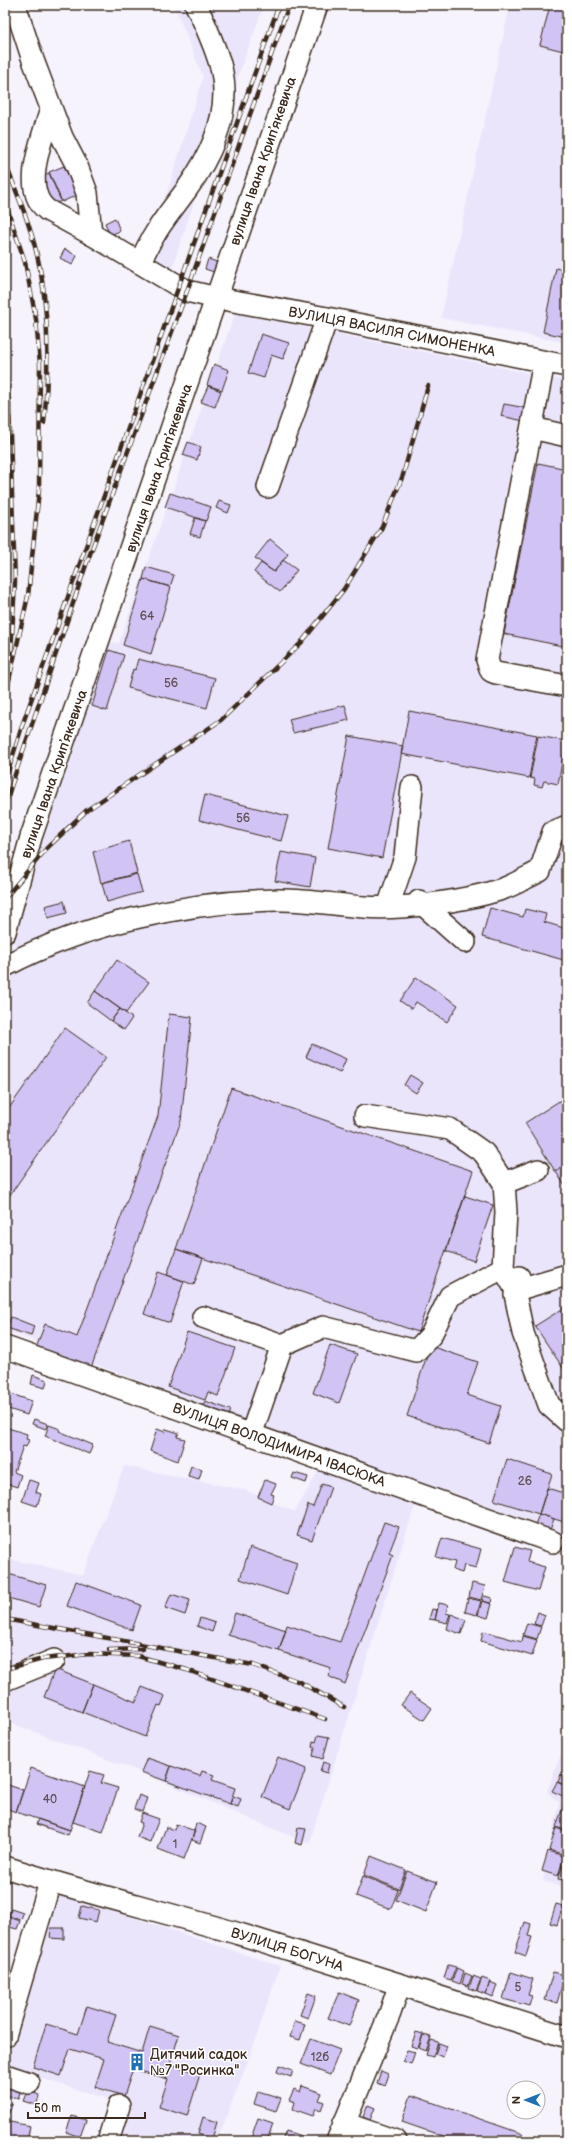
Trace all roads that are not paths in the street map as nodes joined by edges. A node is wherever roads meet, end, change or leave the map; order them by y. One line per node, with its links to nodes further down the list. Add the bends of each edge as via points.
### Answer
1 (15, 5): 4 (street)
2 (196, 5): 6 (street, via 220,65 223,88 222,115 216,141 192,182 150,239)
3 (316, 5): 7 (street, вулиця Івана Крипʼякевича)
4 (51, 109): 5 (street, via 87,193); 5 (street, ВУЛИЦЯ ВАСИЛЯ СИМОНЕНКА, via 36,162 33,184 36,196 41,206)
5 (91, 234): 6 (street, ВУЛИЦЯ ВАСИЛЯ СИМОНЕНКА)
6 (140, 263): 7 (street, ВУЛИЦЯ ВАСИЛЯ СИМОНЕНКА, via 187,291)
7 (217, 298): 8 (street, ВУЛИЦЯ ВАСИЛЯ СИМОНЕНКА); 19 (street, вулиця Івана Крипʼякевича, via 31,837)
8 (327, 318): 9 (street, ВУЛИЦЯ ВАСИЛЯ СИМОНЕНКА); 13 (street)
9 (544, 362): 10 (street, ВУЛИЦЯ ВАСИЛЯ СИМОНЕНКА); 11 (street)
10 (567, 366)
11 (532, 428): 12 (street); 14 (street, via 487,660 491,671 496,673)
12 (567, 436)
13 (268, 487)
14 (567, 686)
15 (412, 787): 18 (street, via 405,857)
16 (567, 826): 17 (street, via 553,832 540,871 500,890 453,900)
17 (421, 902): 18 (street); 20 (street)
18 (388, 907): 21 (street, via 278,900 214,903 138,918 86,933 36,950)
19 (5, 932)
20 (465, 942)
21 (5, 966)
22 (365, 1116): 24 (street, via 450,1129 484,1153)
23 (538, 1170): 24 (street)
24 (504, 1183): 26 (street)
25 (567, 1275): 26 (street)
26 (513, 1277): 28 (street, via 450,1296 431,1335 416,1351 323,1327); 30 (street, via 514,1294 523,1333 549,1405)
27 (202, 1317): 28 (street)
28 (282, 1344): 31 (street)
29 (5, 1347): 31 (street, ВУЛИЦЯ ВОЛОДИМИРА ІВАСЮКА)
30 (567, 1422)
31 (251, 1434): 32 (street, ВУЛИЦЯ ВОЛОДИМИРА ІВАСЮКА)
32 (553, 1542)
33 (54, 1660): 34 (street)
34 (5, 1680)
35 (5, 1867): 36 (street, ВУЛИЦЯ БОГУНА)
36 (50, 1882): 37 (street, ВУЛИЦЯ БОГУНА, via 245,1936); 38 (street)
37 (399, 1986): 39 (street, ВУЛИЦЯ БОГУНА); 43 (street)
38 (5, 2036)
39 (567, 2037)
40 (5, 2075): 41 (street)
41 (29, 2083)
42 (120, 2106): 44 (street)
43 (340, 2132): 45 (street)
44 (108, 2141)
45 (396, 2141)

